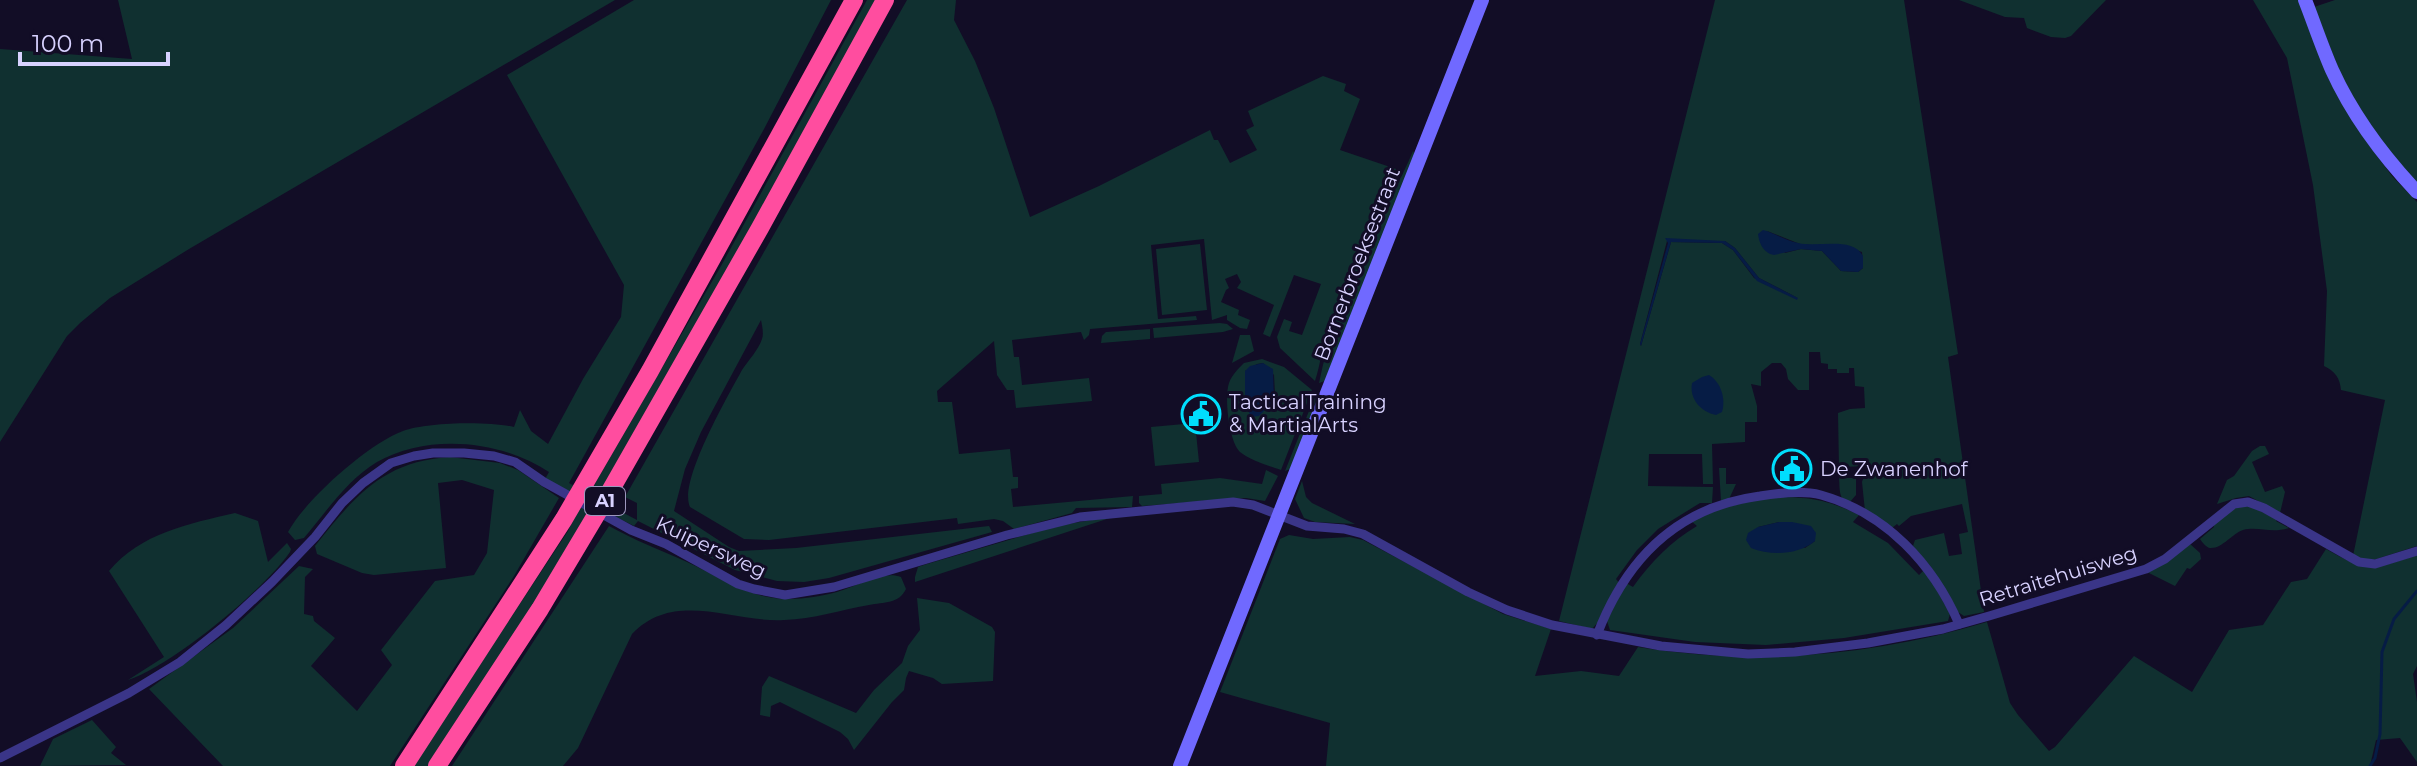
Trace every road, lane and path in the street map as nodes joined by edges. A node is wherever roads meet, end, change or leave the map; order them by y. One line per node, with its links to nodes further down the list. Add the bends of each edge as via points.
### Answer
1 (854, 0): 11 (highway, A1, via 585,483)
2 (885, 0): 12 (highway, A1, via 605,500)
3 (1482, 0): 6 (main road, Bornerbroeksestraat)
4 (2305, 0): 5 (main road, via 2350,104)
5 (2417, 192)
6 (1280, 515): 9 (street, Retraitehuisweg, via 1307,526 1353,531 1507,610); 10 (street, Kuipersweg, via 1233,502 1080,517 834,587 785,595 738,584 515,462 485,454 433,453 391,463 363,483 272,582 180,662); 13 (main road, Bornerbroeksestraat)
7 (2417, 551): 8 (street, Retraitehuisweg, via 2375,564 2359,562 2243,502 2225,509 2146,569)
8 (1959, 624): 9 (street, Retraitehuisweg, via 1868,643 1770,653 1694,650); 9 (street, Retraitehuisweg, via 1933,576 1901,540 1842,503 1797,493 1717,505 1675,527 1632,570)
9 (1597, 635)
10 (0, 758)
11 (404, 766)
12 (437, 766)
13 (1180, 766)

